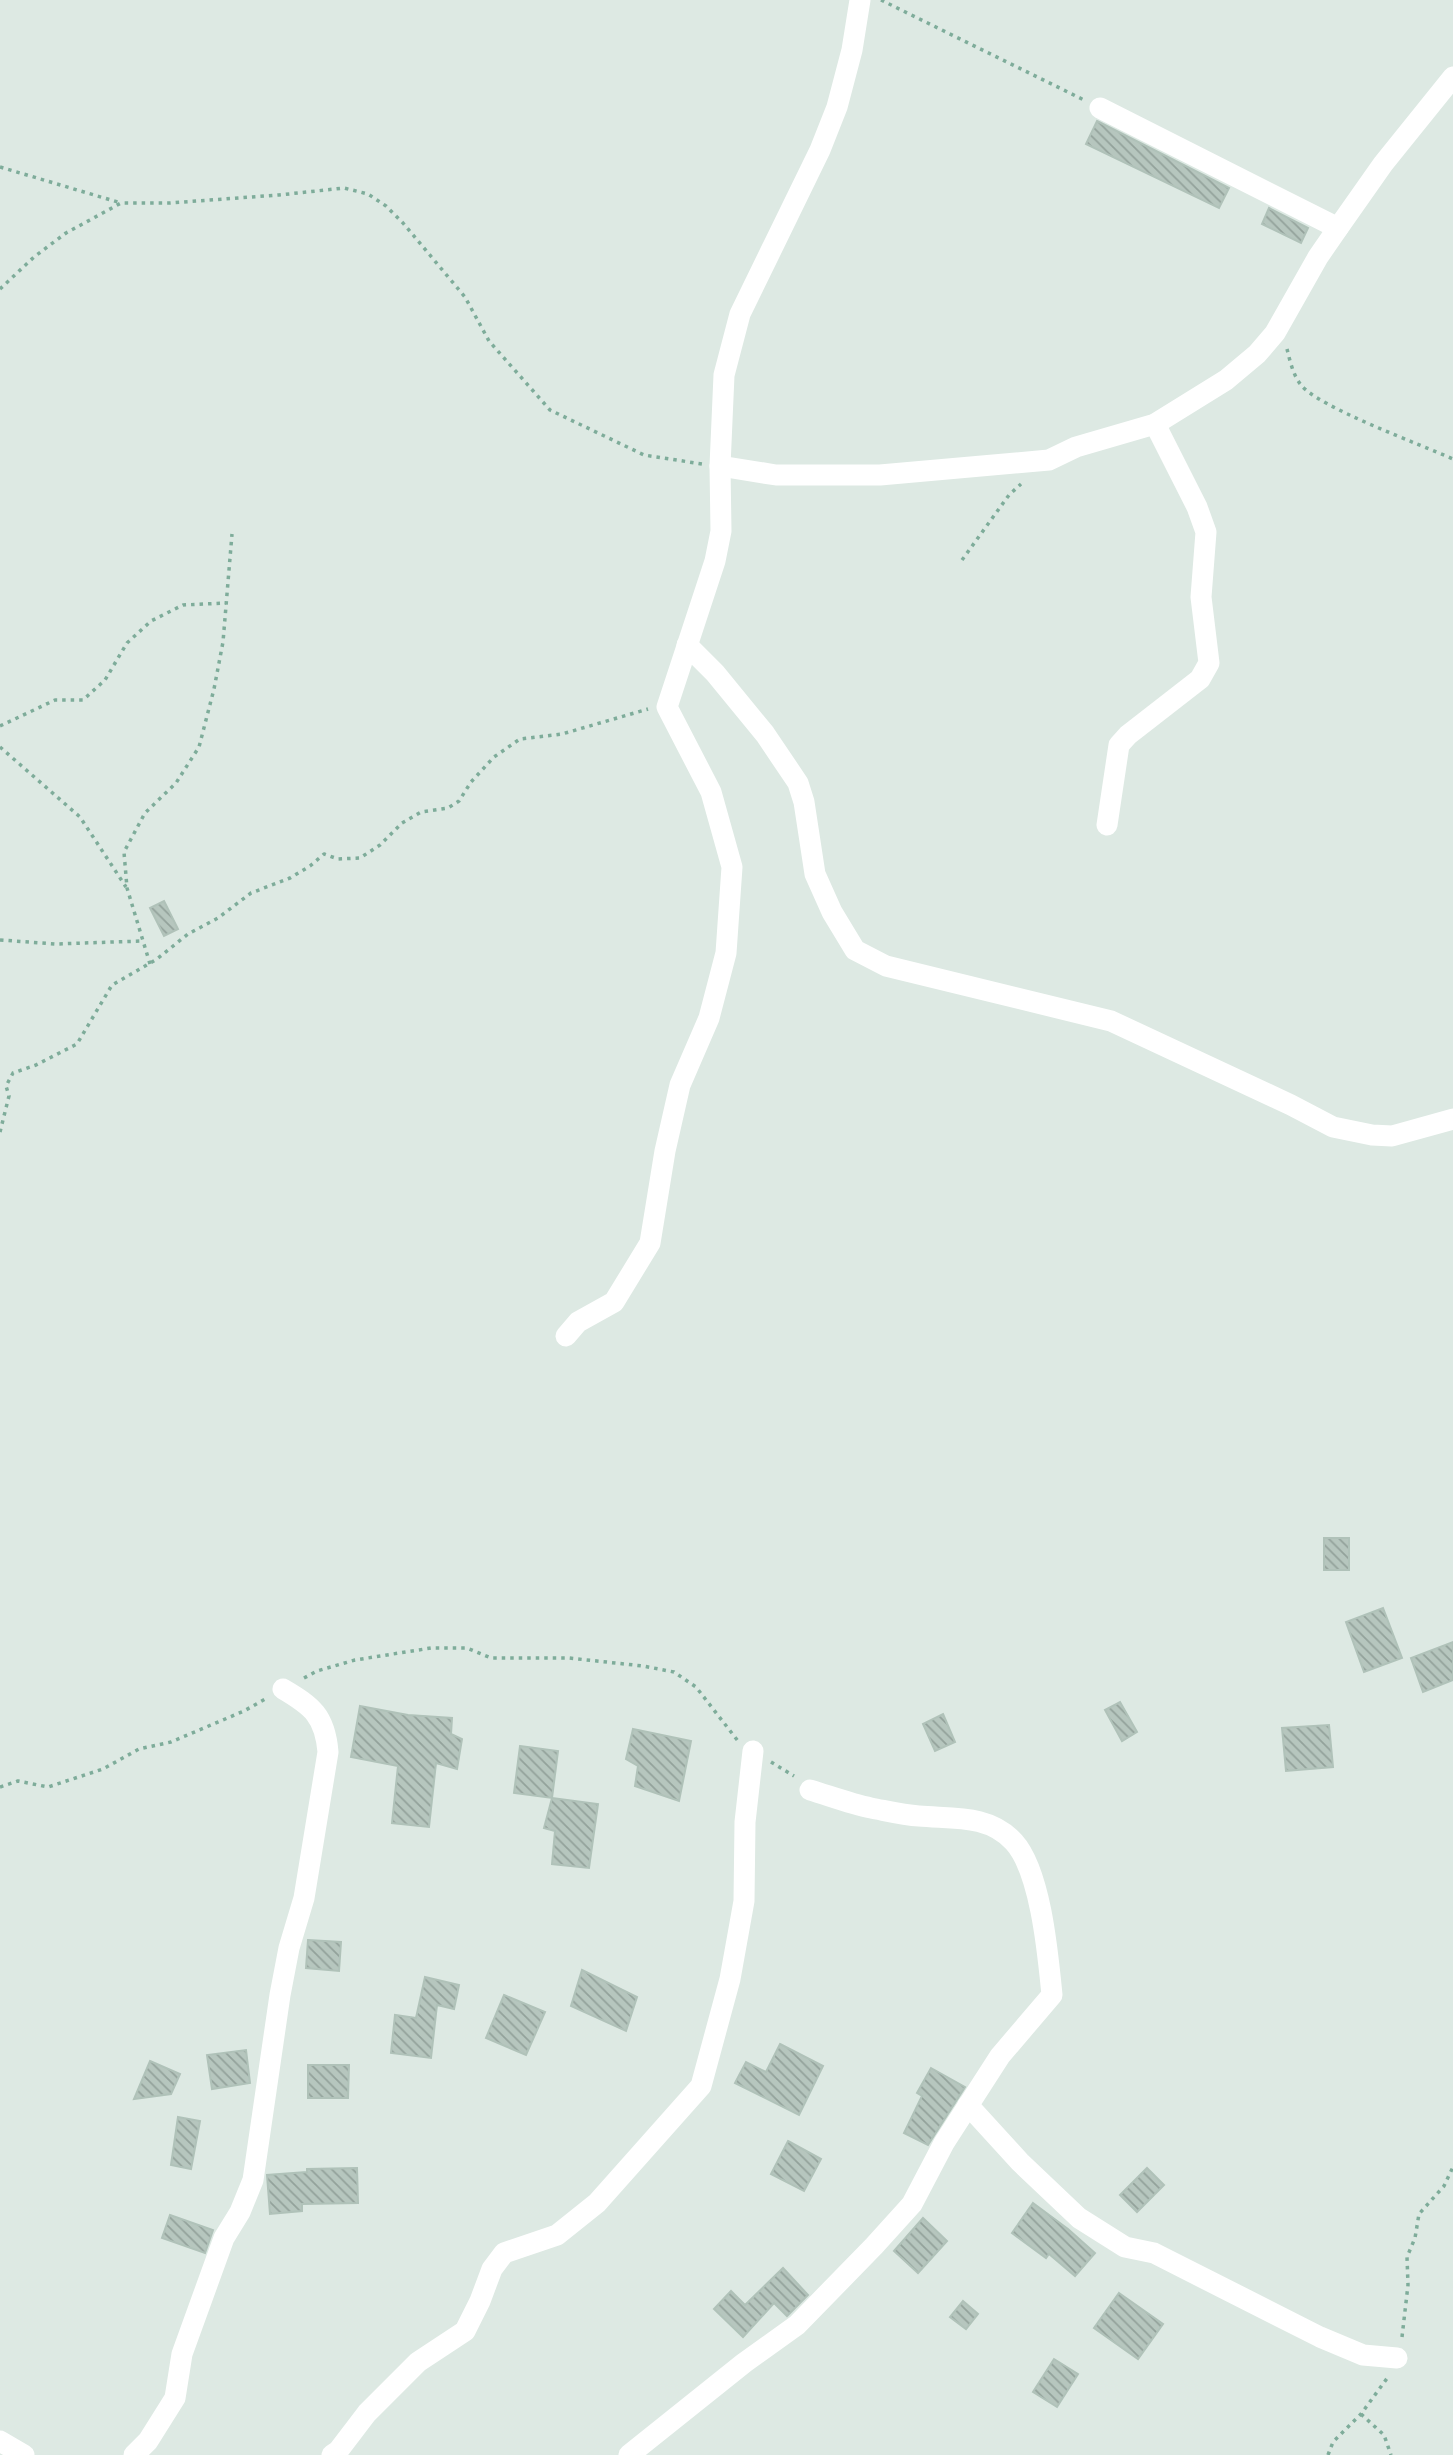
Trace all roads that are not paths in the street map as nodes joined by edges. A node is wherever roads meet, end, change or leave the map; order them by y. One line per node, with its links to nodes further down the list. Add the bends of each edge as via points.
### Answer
1 (860, 0): 6 (street, via 837,107 740,314 724,375)
2 (1453, 77): 4 (street)
3 (1100, 108): 4 (street)
4 (1338, 228): 5 (street, via 1280,325 1257,354 1227,380)
5 (1155, 424): 6 (street, via 1076,447 1049,460 880,475 776,475); 8 (street, via 1206,532 1201,597 1209,663 1200,679 1119,745)
6 (720, 466): 7 (street, via 719,541)
7 (687, 645): 9 (street, via 765,734 798,783 816,874 855,950 886,966 1111,1021 1333,1128 1392,1136); 10 (street, via 667,707 711,792 732,867 726,953 709,1018 680,1085 650,1244 614,1303 578,1322)
8 (1107, 825)
9 (1453, 1119)
10 (566, 1336)
11 (283, 1689): 18 (street, via 309,1704 326,1732 328,1752 304,1898 279,1995 253,2180 224,2238 186,2342 175,2398)
12 (753, 1751): 19 (street, via 745,1822 744,1901 730,1979 701,2086 597,2203 557,2235 504,2253 492,2269 465,2331 418,2362)
13 (810, 1790): 14 (street, via 867,1807 916,1816 969,1818 995,1826 1025,1857 1039,1906 1052,1995 1000,2056)
14 (968, 2105): 15 (street, via 1079,2218 1125,2247 1154,2253 1363,2355); 20 (street, via 912,2204 845,2276 797,2325)
15 (1397, 2358)
16 (0, 2441): 17 (street)
17 (24, 2455)
18 (134, 2455)
19 (332, 2455)
20 (629, 2455)

